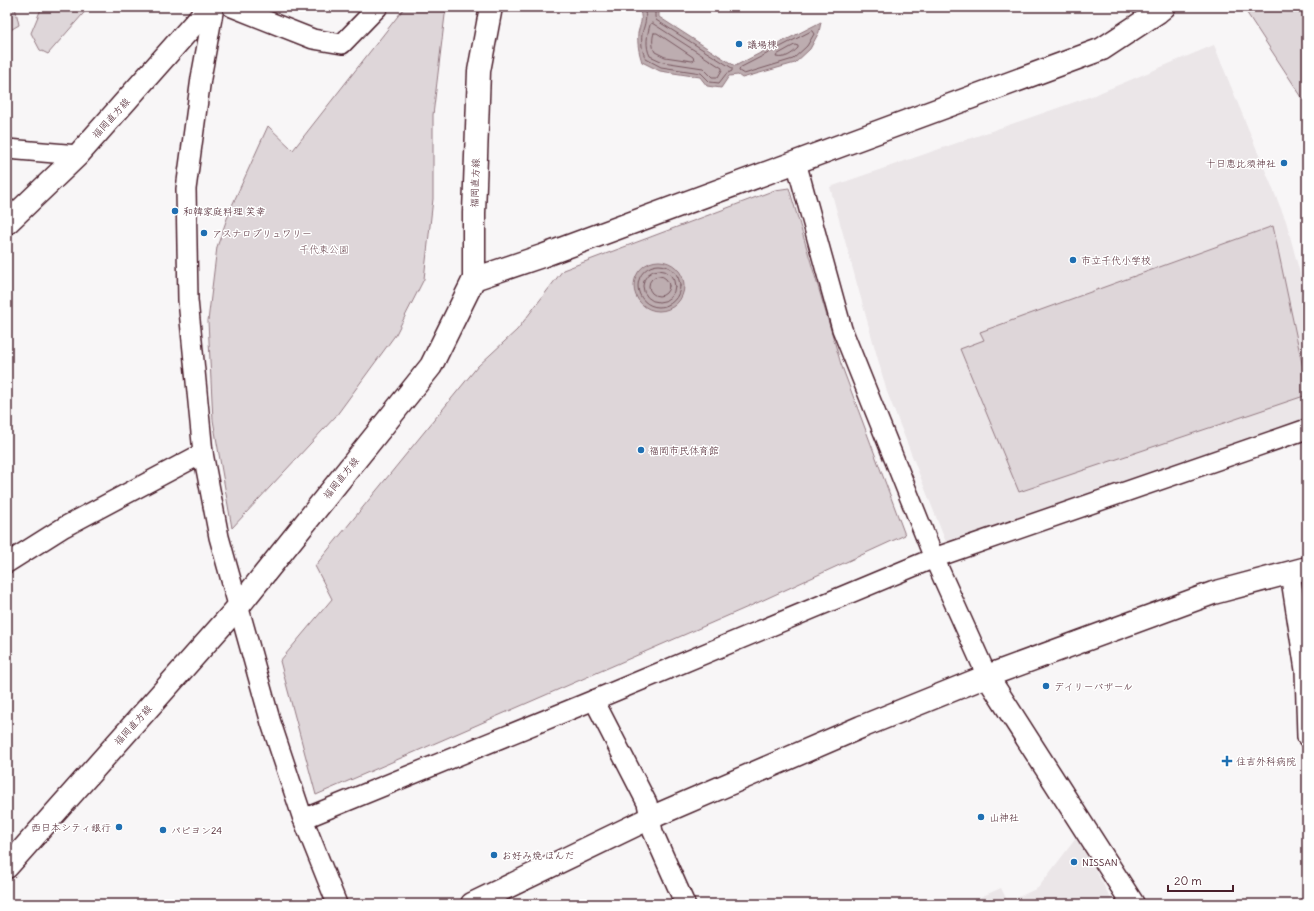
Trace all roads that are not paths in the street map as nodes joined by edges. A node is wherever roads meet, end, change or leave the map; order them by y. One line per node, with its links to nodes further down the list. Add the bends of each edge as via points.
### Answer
1 (209, 7): 8 (street, 福岡直方線)
2 (214, 7): 13 (street, via 201,78 186,189 188,300)
3 (232, 7): 4 (street, via 313,39 342,44)
4 (378, 7)
5 (491, 7): 11 (street, 福岡直方線, via 479,71)
6 (1164, 7): 9 (street, via 1102,50)
7 (7, 149): 8 (street)
8 (78, 155): 10 (street, 福岡直方線)
9 (796, 162): 11 (street); 14 (street, via 842,329)
10 (7, 223)
11 (474, 279): 17 (street, 福岡直方線, via 431,366)
12 (1307, 429): 14 (street)
13 (203, 454): 15 (street, via 64,528); 17 (street, via 219,536)
14 (934, 558): 18 (street); 19 (street)
15 (7, 562)
16 (1298, 570): 18 (street, via 1213,593); 20 (street)
17 (238, 606): 22 (street, via 270,723); 23 (street, 福岡直方線)
18 (987, 676): 21 (street); 27 (street)
19 (594, 700): 21 (street, via 647,803); 22 (street)
20 (1307, 737)
21 (650, 818): 25 (street); 26 (street, via 653,832)
22 (303, 819): 24 (street)
23 (7, 867)
24 (338, 904)
25 (472, 904)
26 (685, 904)
27 (1133, 904)

